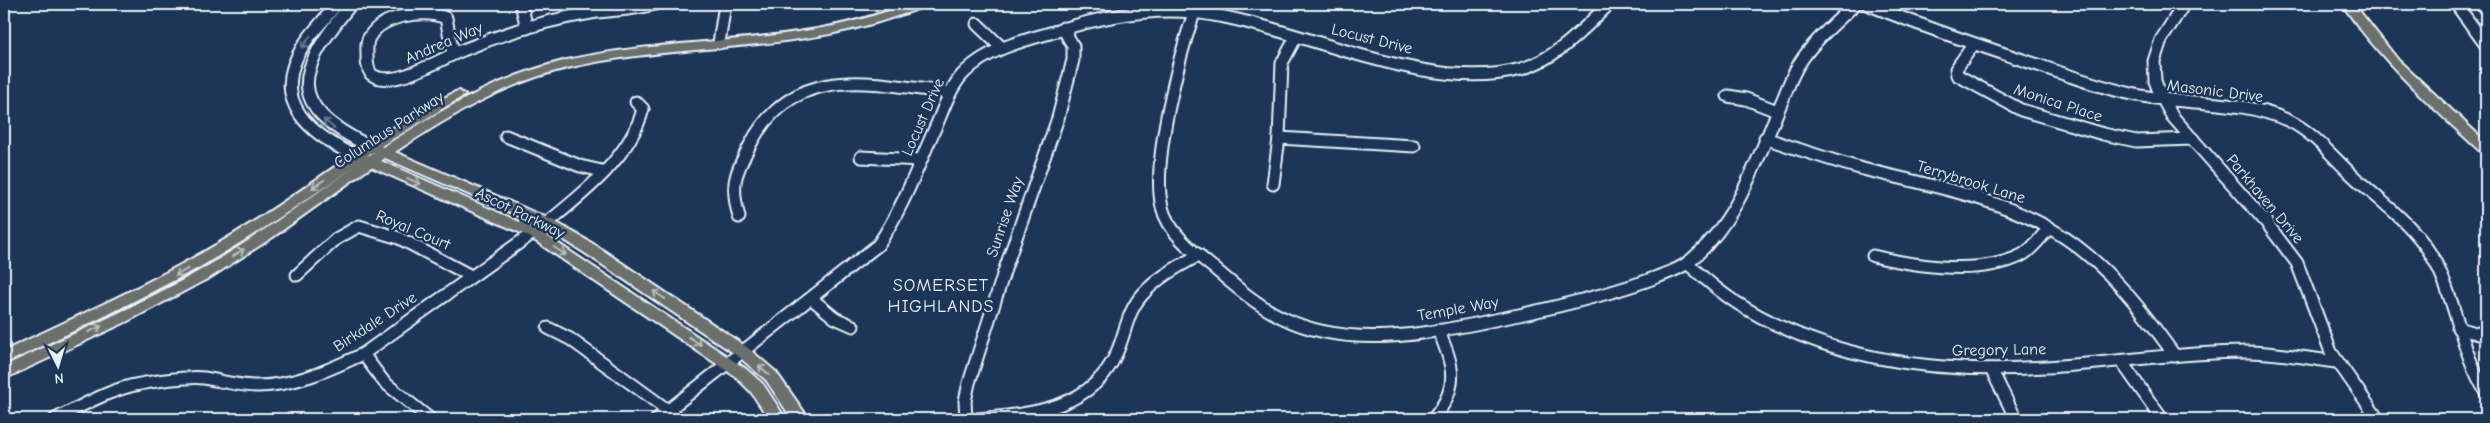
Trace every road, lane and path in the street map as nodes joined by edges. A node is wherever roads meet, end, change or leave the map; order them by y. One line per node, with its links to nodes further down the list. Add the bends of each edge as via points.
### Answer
1 (336, 4): 38 (street, Ascot Parkway, one-way to 38, via 299,54 290,84 292,106 306,126 320,138)
2 (351, 4): 35 (street, Ascot Parkway, one-way to 2, via 339,132 323,120 309,96 307,78 312,57)
3 (521, 4): 17 (street)
4 (655, 4): 14 (street, Andrea Way)
5 (725, 4): 20 (street)
6 (898, 4): 20 (main road, Columbus Parkway, via 842,20)
7 (920, 4): 20 (main road, Columbus Parkway, via 850,27 781,37)
8 (1609, 4): 19 (street, Locust Drive, via 1562,49 1543,60 1485,74 1434,72)
9 (1855, 4): 29 (street, Temple Way, via 1802,58)
10 (1867, 4): 21 (street, Masonic Drive)
11 (2184, 4): 27 (street, Parkhaven Drive, via 2164,36 2153,66 2154,80)
12 (2348, 4): 36 (main road, via 2373,42 2390,60)
13 (2456, 4): 22 (street)
14 (593, 9): 17 (street, Andrea Way)
15 (1194, 13): 18 (street, Locust Drive, via 1128,13); 19 (street, Locust Drive); 46 (street, Temple Way, via 1180,59 1159,191 1163,211 1170,223)
16 (977, 24): 23 (street)
17 (527, 28): 24 (street, Andrea Way)
18 (1063, 28): 23 (street, Locust Drive); 74 (street, Sunrise Way, via 1073,46 1072,66 1058,118 969,383)
19 (1296, 37): 31 (street, via 1282,63)
20 (719, 38): 35 (main road, Columbus Parkway, via 605,56 521,78 450,110)
21 (1973, 45): 27 (street, Masonic Drive, via 2092,84); 33 (street, Monica Place, via 1956,69 1957,75 2021,110 2136,141)
22 (2486, 45)
23 (1002, 48): 25 (street, Locust Drive, via 964,71)
24 (453, 53): 24 (street, Andrea Way, via 446,18 442,15 422,14 389,22 371,33 367,45 369,71 378,78 407,75)
25 (950, 93): 39 (street, Locust Drive); 42 (street, via 870,82 844,83 783,102 767,117 737,170 731,189)
26 (1728, 96): 29 (street)
27 (2163, 100): 33 (street, Parkhaven Drive, via 2172,116); 54 (street, Masonic Drive, via 2262,112 2290,121 2308,134 2423,244 2437,270)
28 (636, 102): 40 (street, Birkdale Drive, via 643,109 640,124)
29 (1777, 111): 32 (street, Temple Way)
30 (506, 136): 40 (street, via 580,166)
31 (1279, 138): 34 (street); 41 (street)
32 (1765, 138): 44 (street, Terrybrook Lane, via 1833,161 1968,195 2008,208); 48 (street, Temple Way, via 1726,220)
33 (2193, 139): 62 (street, Parkhaven Drive, via 2266,222 2297,263)
34 (1414, 146)
35 (377, 149): 38 (main road, Columbus Parkway); 43 (main road, Ascot Parkway)
36 (2486, 149)
37 (861, 157): 39 (street)
38 (364, 159): 45 (main road, Ascot Parkway, one-way to 45); 60 (main road, Columbus Parkway, one-way to 60, via 193,266); 65 (main road, Columbus Parkway, one-way to 38, via 182,288 235,256)
39 (922, 160): 51 (street, Locust Drive, via 894,221 878,245)
40 (602, 171): 43 (street, Birkdale Drive, via 578,199)
41 (1273, 184)
42 (739, 217)
43 (547, 223): 45 (street, Birkdale Drive); 57 (main road, Ascot Parkway, one-way to 43)
44 (2049, 228): 47 (street, via 2022,256 1994,265 1926,264); 59 (street, Terrybrook Lane, via 2079,247 2106,272)
45 (533, 233): 50 (street, Birkdale Drive); 63 (main road, Ascot Parkway, one-way to 63)
46 (1199, 255): 55 (street, Temple Way, via 1236,290 1263,309 1327,334 1373,338); 75 (street, via 1161,277 1136,301 1112,362 1102,377 1076,397 1040,412)
47 (1872, 256)
48 (1687, 263): 55 (street, Temple Way, via 1626,288 1584,300); 64 (street, Gregory Lane, via 1739,304 1817,341 1855,352 1927,365)
49 (297, 275): 50 (street, Royal Court, via 320,252 359,226 438,257)
50 (471, 276): 58 (street, Birkdale Drive)
51 (812, 299): 52 (street, via 835,318); 57 (street, Locust Drive)
52 (853, 326)
53 (548, 328): 67 (street, via 570,339)
54 (2458, 328): 56 (street); 66 (street, Masonic Drive, via 2479,384)
55 (1438, 330): 76 (street, via 1448,351 1453,373 1451,395)
56 (2486, 336)
57 (743, 352): 63 (street, Locust Drive); 73 (main road, Ascot Parkway, one-way to 57, via 771,376)
58 (363, 354): 68 (street, Birkdale Drive, via 328,370 276,384 245,386 203,378 140,384 109,394); 69 (street, via 371,369 387,385)
59 (2175, 356): 61 (street, Gregory Lane); 62 (street, Gregory Lane, via 2268,353)
60 (4, 358)
61 (2121, 361): 64 (street, Gregory Lane); 78 (street)
62 (2336, 362): 79 (street, Parkhaven Drive)
63 (728, 364): 67 (street, Locust Drive); 72 (main road, Ascot Parkway, via 757,388)
64 (1991, 369): 77 (street)
65 (4, 373)
66 (2486, 392)
67 (668, 410): 70 (street, Locust Drive); 71 (street)
68 (55, 419)
69 (430, 419)
70 (657, 419)
71 (680, 419)
72 (778, 419)
73 (800, 419)
74 (966, 419)
75 (978, 419)
76 (1433, 419)
77 (2016, 419)
78 (2162, 419)
79 (2378, 419)

